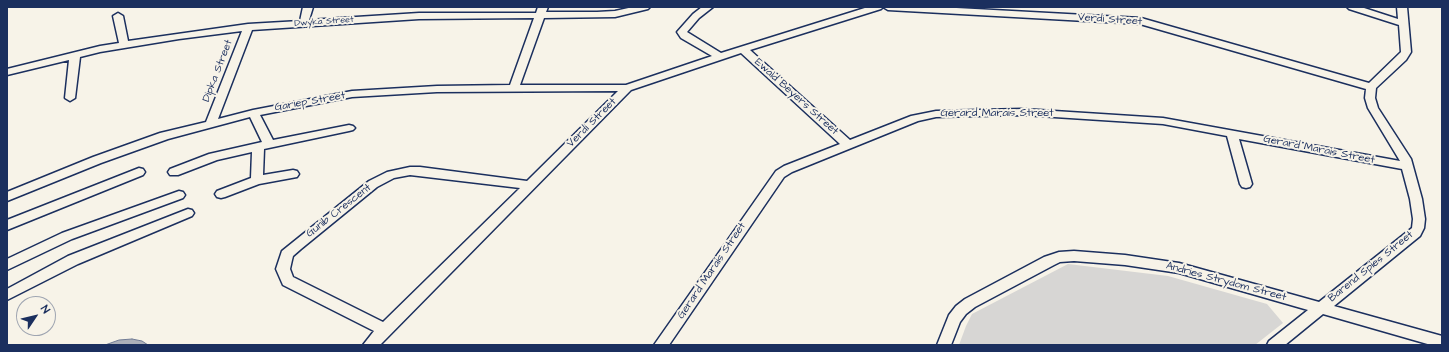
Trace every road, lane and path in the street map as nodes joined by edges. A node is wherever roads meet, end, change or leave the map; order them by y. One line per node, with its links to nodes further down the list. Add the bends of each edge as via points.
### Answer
1 (308, 7): 11 (street)
2 (645, 7): 9 (street, Dwyka Street, via 603,15)
3 (708, 7): 17 (street, via 682,32 684,36)
4 (873, 7): 5 (street, Verdi Street); 15 (street, Verdi Street)
5 (878, 7)
6 (888, 7): 21 (street, Verdi Street, via 1141,21)
7 (1352, 7): 12 (street)
8 (1402, 7): 12 (street)
9 (541, 12): 11 (street, Dwyka Street); 19 (street)
10 (118, 16): 14 (street)
11 (304, 23): 13 (street, Dwyka Street)
12 (1404, 24): 21 (street, via 1405,54)
13 (248, 27): 14 (street, Dwyka Street); 24 (street, Dipka Street)
14 (124, 44): 16 (street, Dwyka Street)
15 (743, 49): 17 (street, Verdi Street); 27 (street, Ewald Beyers Street)
16 (75, 54): 18 (street, Dwyka Street); 22 (street)
17 (720, 57): 20 (street, Verdi Street)
18 (7, 72)
19 (514, 88): 20 (street, Gariep Street); 23 (street, Gariep Street, via 371,92)
20 (627, 88): 35 (street, Verdi Street)
21 (1371, 88): 29 (street, Barend Spies Street, via 1373,108 1402,153)
22 (70, 98)
23 (253, 113): 24 (street, Gariep Street); 28 (street)
24 (211, 123): 38 (street, Gariep Street, via 164,136 97,160)
25 (349, 128): 28 (street)
26 (1232, 134): 27 (street, Gerard Marais Street, via 1149,120 1023,112 963,113 915,118); 29 (street, Gerard Marais Street); 34 (street)
27 (848, 144): 47 (street, Gerard Marais Street, via 780,174)
28 (263, 146): 31 (street, via 213,157); 33 (street)
29 (1407, 166): 43 (street, Barend Spies Street, via 1419,219 1415,233)
30 (139, 172): 40 (street)
31 (174, 172)
32 (293, 174): 33 (street)
33 (257, 180): 36 (street)
34 (1246, 184)
35 (530, 185): 44 (street, Verdi Street); 44 (street, Gunib Crescent, via 420,171 391,175 373,184 287,254 283,269 288,281)
36 (221, 194)
37 (179, 195): 41 (street, via 67,236)
38 (7, 197)
39 (188, 213): 42 (street, via 73,260)
40 (7, 225)
41 (7, 264)
42 (7, 296)
43 (1322, 307): 45 (street, Andries Strydom Street); 48 (street, Andries Strydom Street, via 1168,265 1074,256 1059,257 960,310); 49 (street, Barend Spies Street)
44 (385, 330): 46 (street, Verdi Street)
45 (1442, 342)
46 (370, 345)
47 (661, 345)
48 (944, 345)
49 (1274, 345)

